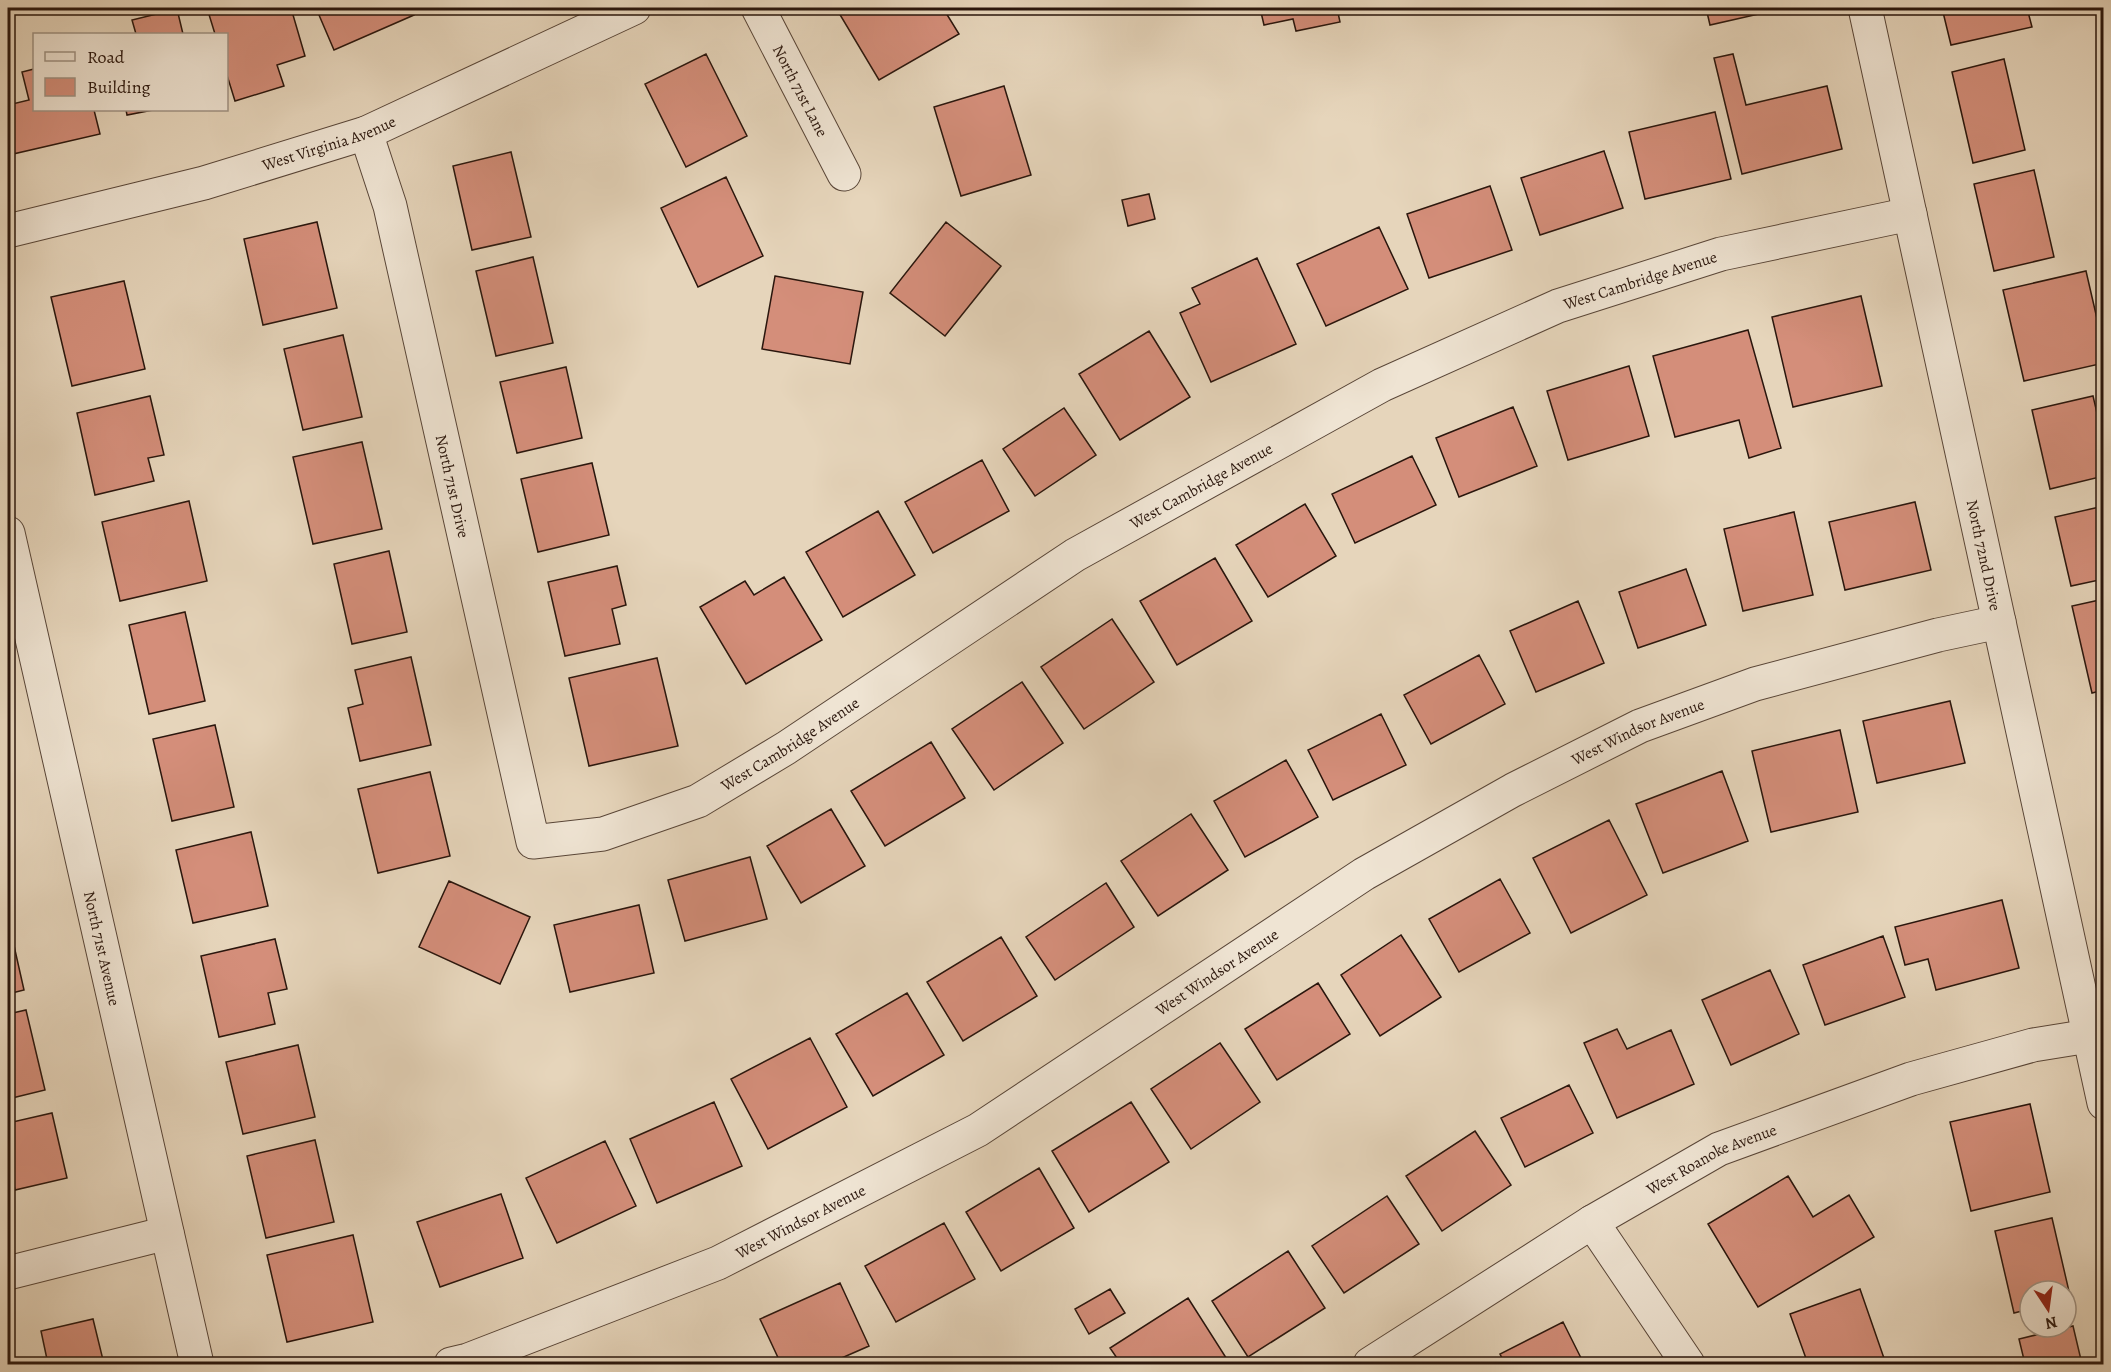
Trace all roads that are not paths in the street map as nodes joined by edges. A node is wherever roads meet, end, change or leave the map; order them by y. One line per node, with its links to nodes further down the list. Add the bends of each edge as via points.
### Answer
1 (634, 8): 4 (street, West Virginia Avenue)
2 (758, 8): 5 (street, North 71st Lane)
3 (1865, 8): 6 (street, North 72nd Drive)
4 (366, 132): 7 (street, West Virginia Avenue, via 204,183); 11 (street, North 71st Drive, via 390,206)
5 (844, 174)
6 (1910, 214): 9 (street, North 72nd Drive); 11 (street, West Cambridge Avenue, via 1721,254 1569,302 1382,385 1075,555 786,748 698,801 603,834)
7 (8, 231)
8 (8, 533): 10 (street, North 71st Avenue)
9 (1999, 622): 12 (street, North 72nd Drive); 17 (street, West Windsor Avenue, via 1755,684 1640,726 1513,790 1364,874 978,1131 718,1263)
10 (18, 630): 15 (street, North 71st Avenue)
11 (533, 842)
12 (2089, 1036): 13 (street, North 72nd Drive); 14 (street, West Roanoke Avenue, via 2033,1046 1911,1079 1719,1149)
13 (2103, 1103)
14 (1592, 1222): 19 (street, West Roanoke Avenue); 20 (street)
15 (167, 1233): 16 (street); 18 (street, North 71st Avenue)
16 (8, 1273)
17 (463, 1363)
18 (197, 1365)
19 (1370, 1365)
20 (1688, 1365)

